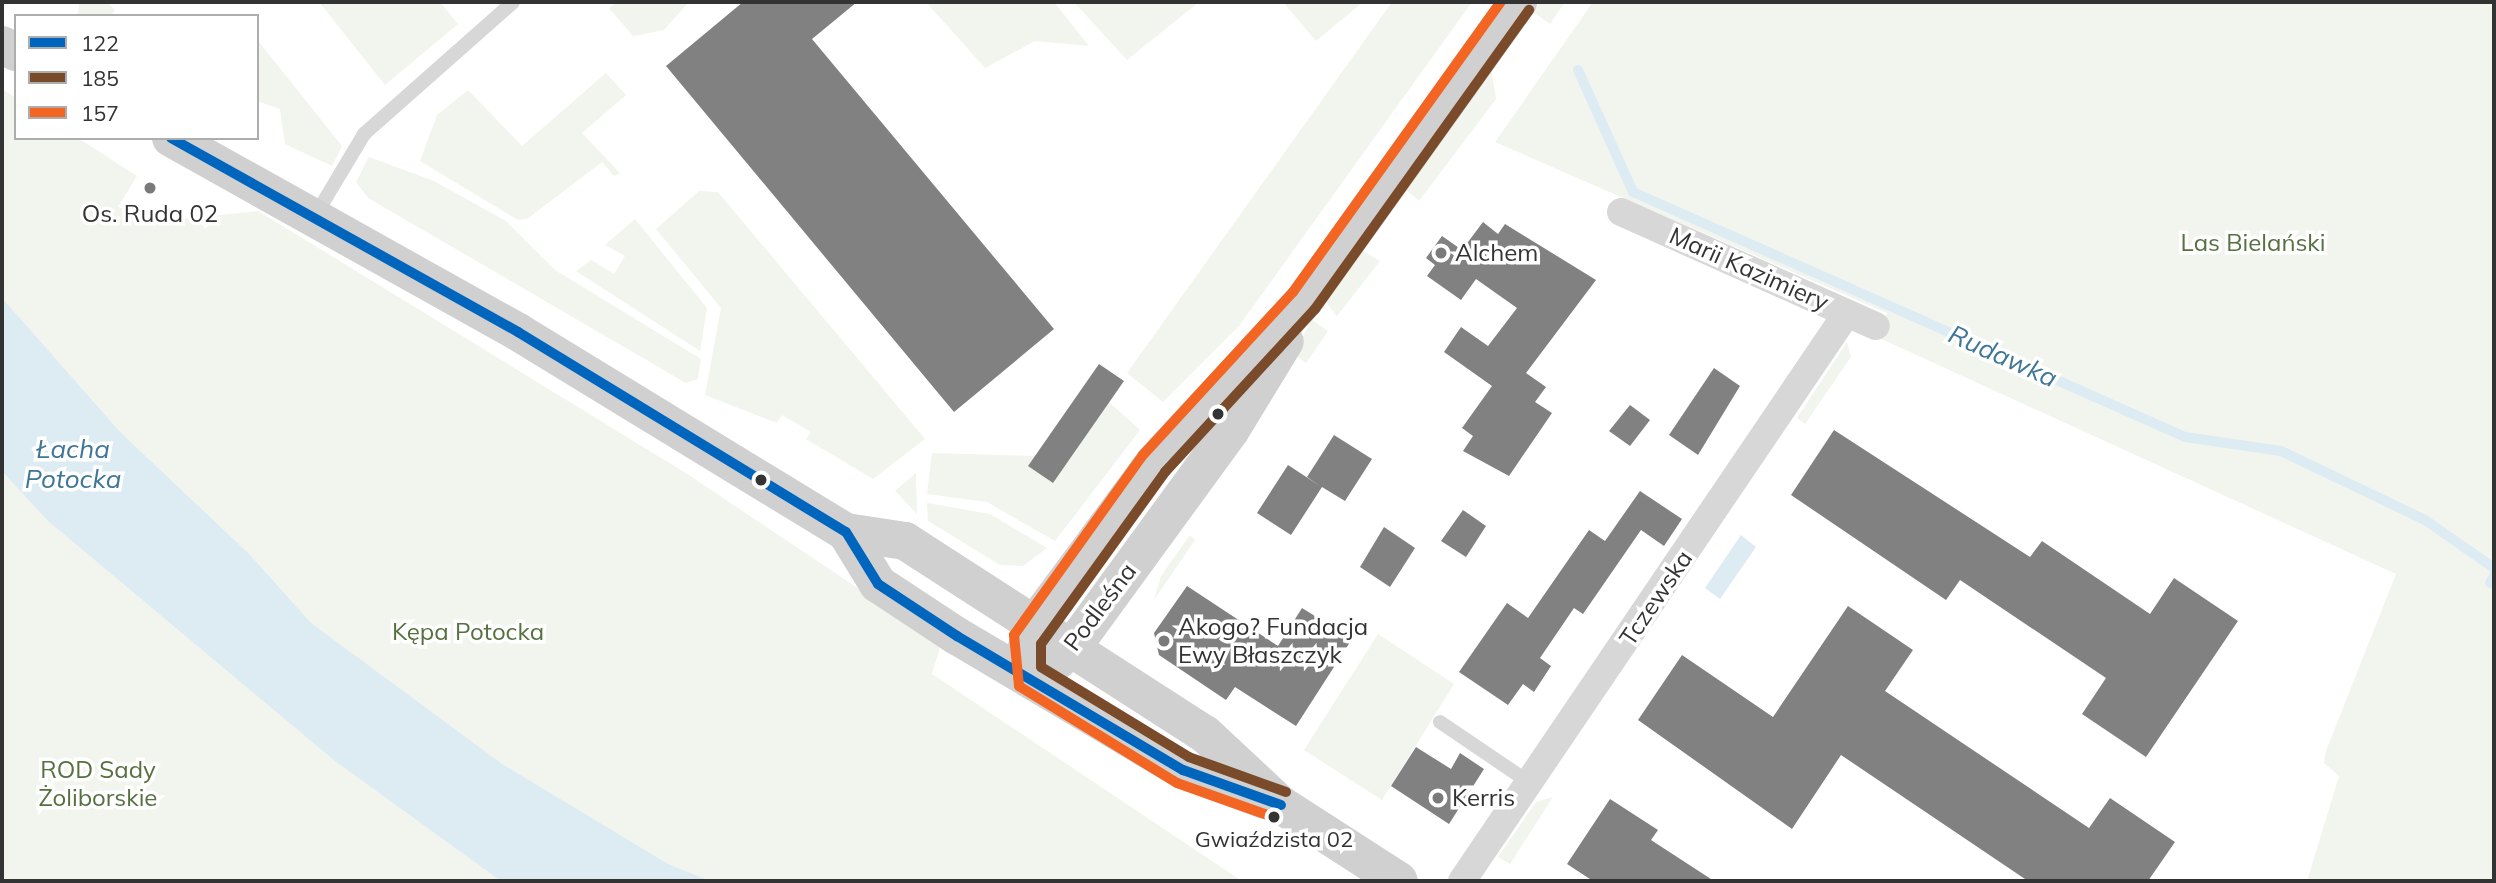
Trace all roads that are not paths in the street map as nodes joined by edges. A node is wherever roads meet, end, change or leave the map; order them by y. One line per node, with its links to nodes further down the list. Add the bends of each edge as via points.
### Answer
1 (513, 2): 5 (lane, via 364,134)
2 (1517, 2): 6 (street, Podleśna)
3 (175, 140): 5 (street)
4 (1622, 212): 7 (street, Marii Kazimiery)
5 (315, 217): 9 (street)
6 (1304, 301): 10 (street, Podleśna, via 1154,463); 11 (street, Podleśna, via 1263,384)
7 (1847, 313): 8 (street, Marii Kazimiery); 14 (street, Tczewska)
8 (1876, 326)
9 (846, 532): 10 (street, via 905,541); 12 (street, via 878,584)
10 (1034, 625): 11 (street); 12 (street, Podleśna, via 1024,657)
11 (1071, 649): 12 (street, Podleśna); 15 (street, via 1205,734)
12 (1027, 675): 15 (street, via 1184,770)
13 (1440, 722): 14 (lane)
14 (1530, 783): 17 (street, Tczewska)
15 (1280, 805): 16 (street)
16 (1399, 881)
17 (1462, 881)

